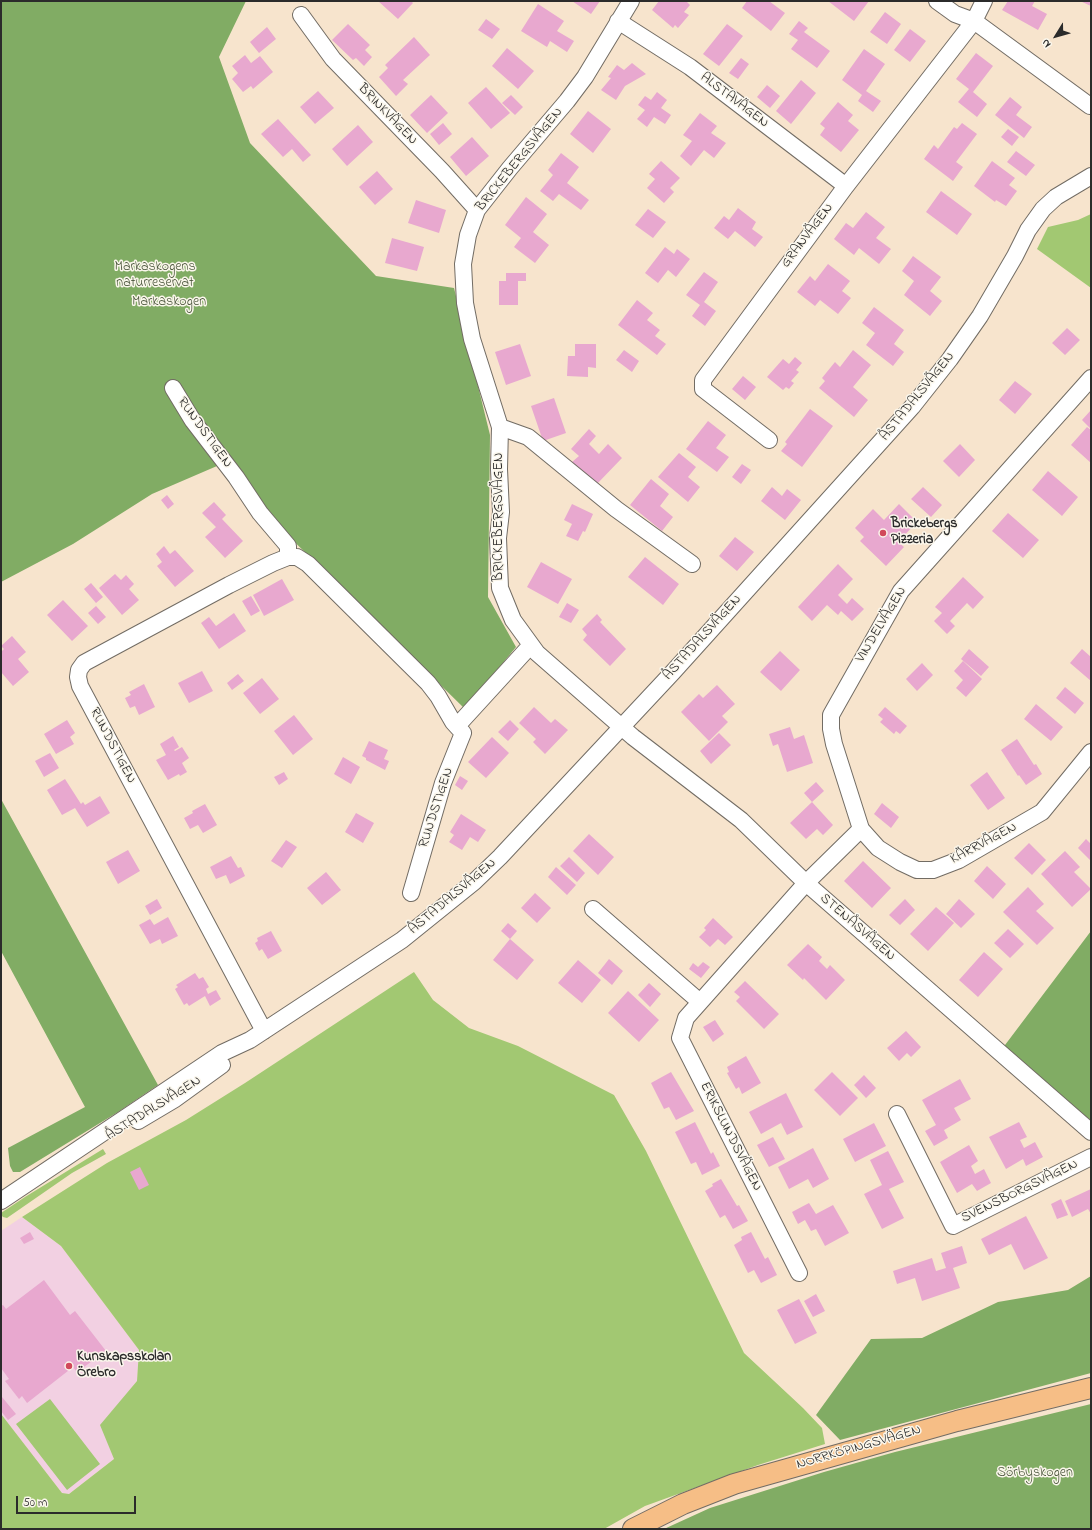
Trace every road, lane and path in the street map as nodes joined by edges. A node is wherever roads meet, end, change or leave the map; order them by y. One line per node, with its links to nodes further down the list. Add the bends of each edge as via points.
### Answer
1 (631, 1): 5 (street, BRICKEBERGSVÄGEN)
2 (937, 1): 6 (street, via 955,14)
3 (984, 1): 6 (street, GRANVÄGEN)
4 (301, 15): 10 (street, BRINKVÄGEN, via 333,59)
5 (618, 21): 9 (street, ALSTAVÄGEN, via 690,68); 10 (street, BRICKEBERGSVÄGEN, via 567,102)
6 (974, 21): 7 (street); 9 (street, GRANVÄGEN)
7 (1091, 106)
8 (1091, 176): 19 (street, ÅSTADALSVÄGEN, via 1056,197 1043,209 1028,230 980,316 912,407 673,672)
9 (846, 186): 14 (street, GRANVÄGEN, via 703,380 703,389)
10 (477, 210): 13 (street, BRICKEBERGSVÄGEN, via 468,235 464,264 465,303 472,339)
11 (1091, 378): 21 (street, VINDELVÄGEN, via 900,591 831,715 834,744)
12 (173, 388): 15 (street, RUNDSTIGEN, via 193,421 260,513 288,546)
13 (500, 427): 16 (street, via 528,437 616,509); 17 (street, BRICKEBERGSVÄGEN, via 500,588 513,620)
14 (769, 440)
15 (288, 557): 18 (street, RUNDSTIGEN, via 297,557 308,564 365,620 428,683); 26 (street, RUNDSTIGEN, via 229,585 84,663 78,677 80,686)
16 (692, 564)
17 (531, 645): 18 (street); 19 (street, BRICKEBERGSVÄGEN)
18 (457, 726): 23 (street, RUNDSTIGEN, via 462,733 443,783)
19 (620, 727): 22 (street, STENÅSVÄGEN, via 741,820); 26 (street, ÅSTADALSVÄGEN, via 474,882 402,940)
20 (1091, 752): 21 (street, KÄRRVÄGEN, via 1042,812 959,860 933,870 917,870 900,862 878,848)
21 (861, 829): 22 (street)
22 (806, 883): 25 (street, ERIKSLUNDSVÄGEN); 28 (street, STENÅSVÄGEN)
23 (410, 893)
24 (593, 909): 25 (street)
25 (700, 1002): 31 (street, ERIKSLUNDSVÄGEN, via 686,1018 680,1038)
26 (264, 1032): 30 (street, ÅSTADALSVÄGEN, via 222,1053)
27 (897, 1114): 29 (street, SVENSBORGSVÄGEN, via 954,1226)
28 (1091, 1132)
29 (1091, 1157)
30 (1, 1202)
31 (799, 1274)
32 (1091, 1388): 33 (main road, NORRKÖPINGSVÄGEN, via 957,1420 734,1484 682,1504)
33 (633, 1529)

